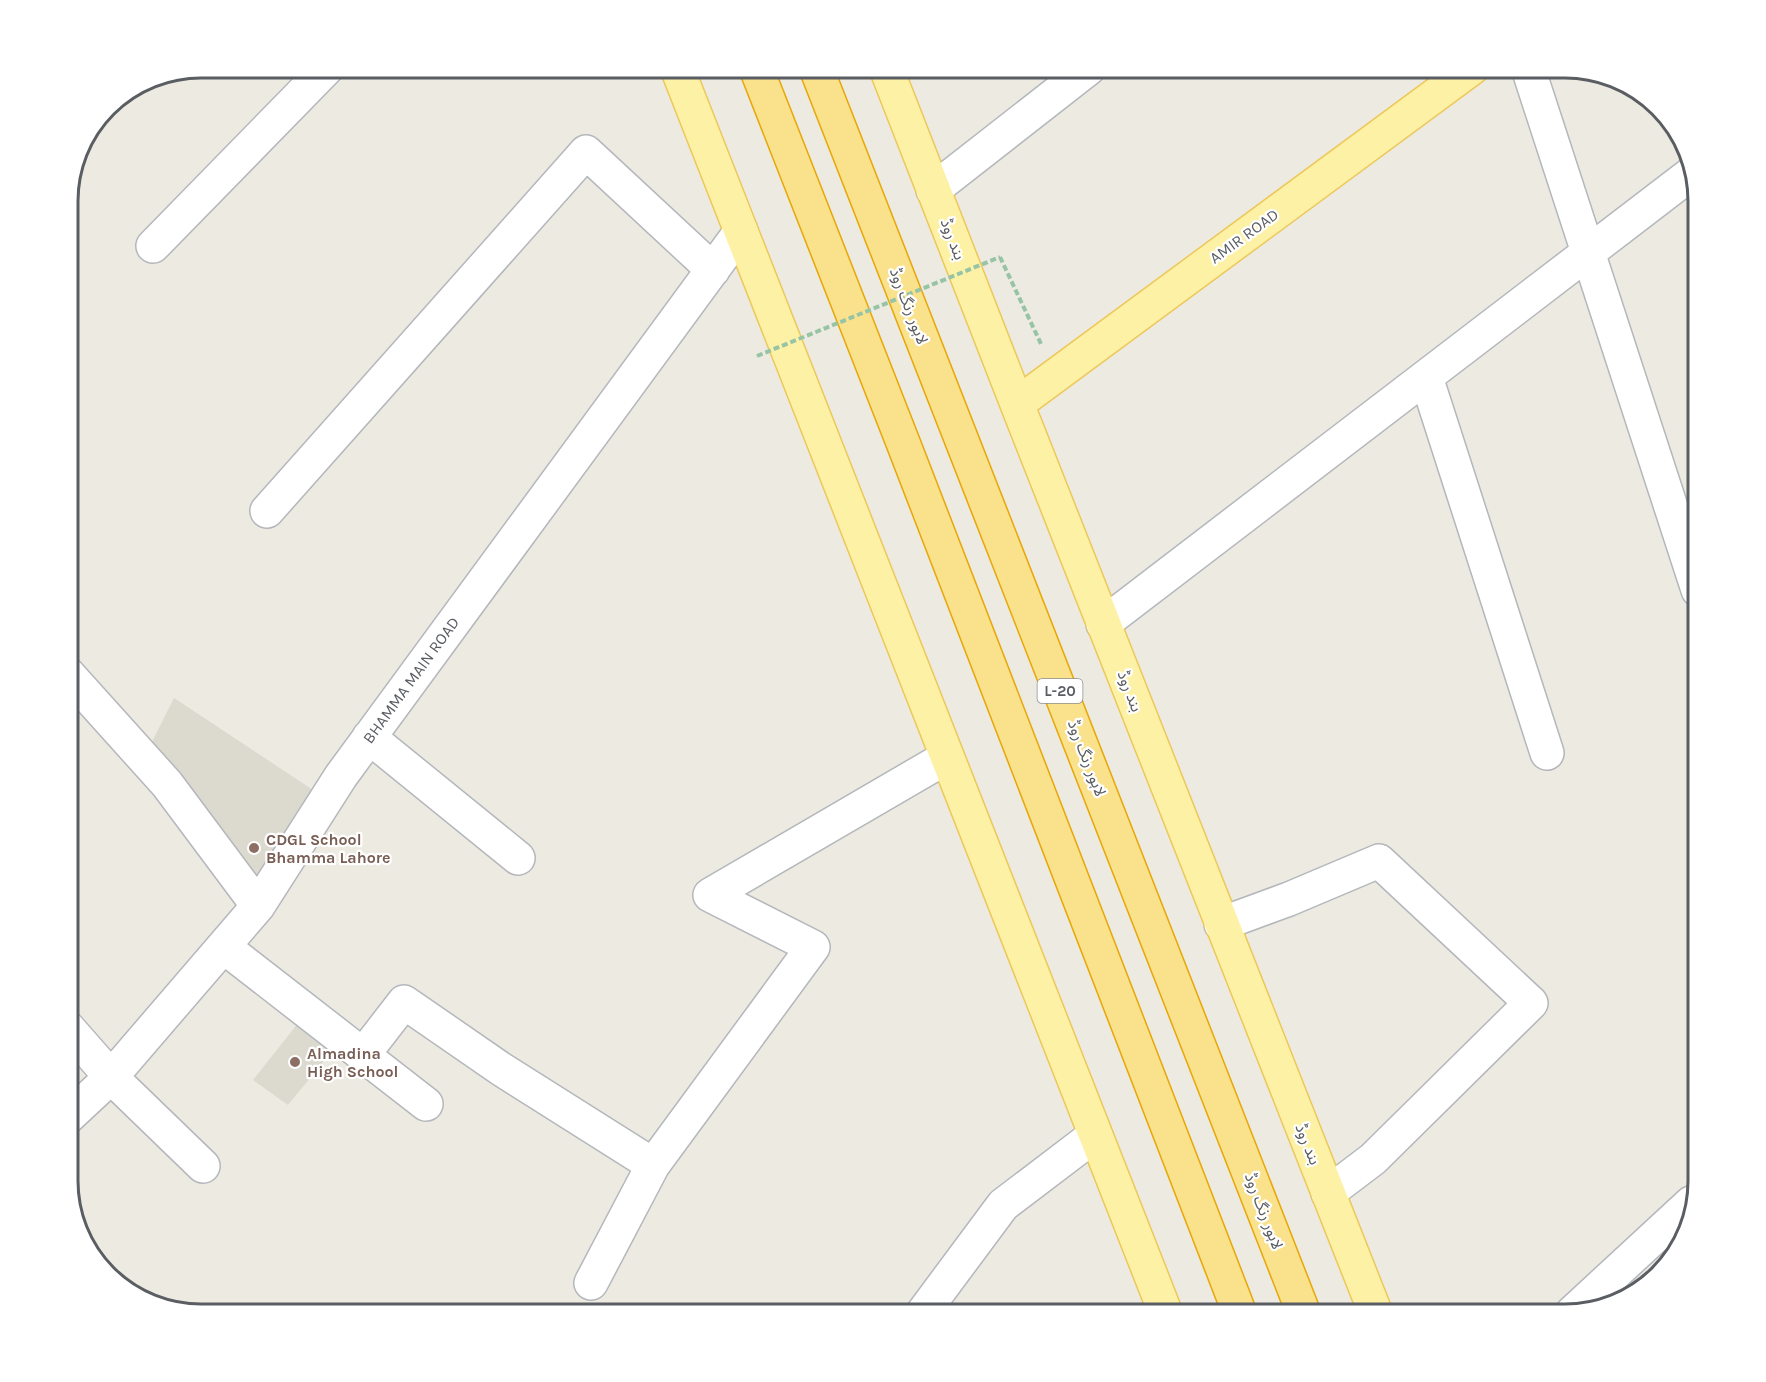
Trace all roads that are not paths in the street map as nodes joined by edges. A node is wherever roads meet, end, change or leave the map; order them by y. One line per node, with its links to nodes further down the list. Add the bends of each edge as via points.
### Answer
1 (317, 78): 12 (street)
2 (681, 78): 11 (main road)
3 (760, 78): 42 (highway)
4 (820, 78): 43 (highway, لاہور رنگ روڈ / L-20)
5 (890, 78): 10 (main road, بند روڈ)
6 (1076, 78): 10 (street)
7 (1458, 78): 16 (main road, AMIR ROAD)
8 (1531, 78): 13 (street)
9 (1686, 178): 13 (street)
10 (933, 190): 16 (main road, بند روڈ)
11 (741, 231): 14 (street, BHAMMA MAIN ROAD); 23 (main road)
12 (153, 246)
13 (1590, 252): 15 (street); 18 (street)
14 (713, 270): 17 (street, via 586,152); 21 (street, BHAMMA MAIN ROAD)
15 (1426, 377): 19 (street); 22 (street)
16 (1017, 404): 19 (main road, بند روڈ)
17 (267, 511)
18 (1688, 559)
19 (1103, 624): 26 (main road, بند روڈ)
20 (78, 685): 25 (street, via 167,784)
21 (369, 737): 24 (street); 25 (street, BHAMMA MAIN ROAD)
22 (1547, 753)
23 (947, 757): 33 (main road); 34 (street, via 710,895 813,947)
24 (518, 858)
25 (258, 906): 27 (street, BHAMMA MAIN ROAD)
26 (1221, 924): 36 (main road, بند روڈ); 36 (street, via 1379,861 1531,1003 1373,1159)
27 (224, 947): 29 (street); 30 (street, BHAMMA MAIN ROAD)
28 (78, 1039): 30 (street)
29 (363, 1055): 31 (street); 34 (street, via 404,1002)
30 (111, 1077): 32 (street, BHAMMA MAIN ROAD); 35 (street)
31 (426, 1104)
32 (78, 1108)
33 (1095, 1135): 40 (street, via 1003,1205); 41 (main road)
34 (653, 1165): 38 (street)
35 (203, 1166)
36 (1328, 1193): 44 (main road, بند روڈ)
37 (1685, 1209): 39 (street)
38 (591, 1283)
39 (1583, 1303)
40 (929, 1304)
41 (1162, 1304)
42 (1236, 1304)
43 (1300, 1304)
44 (1372, 1304)

